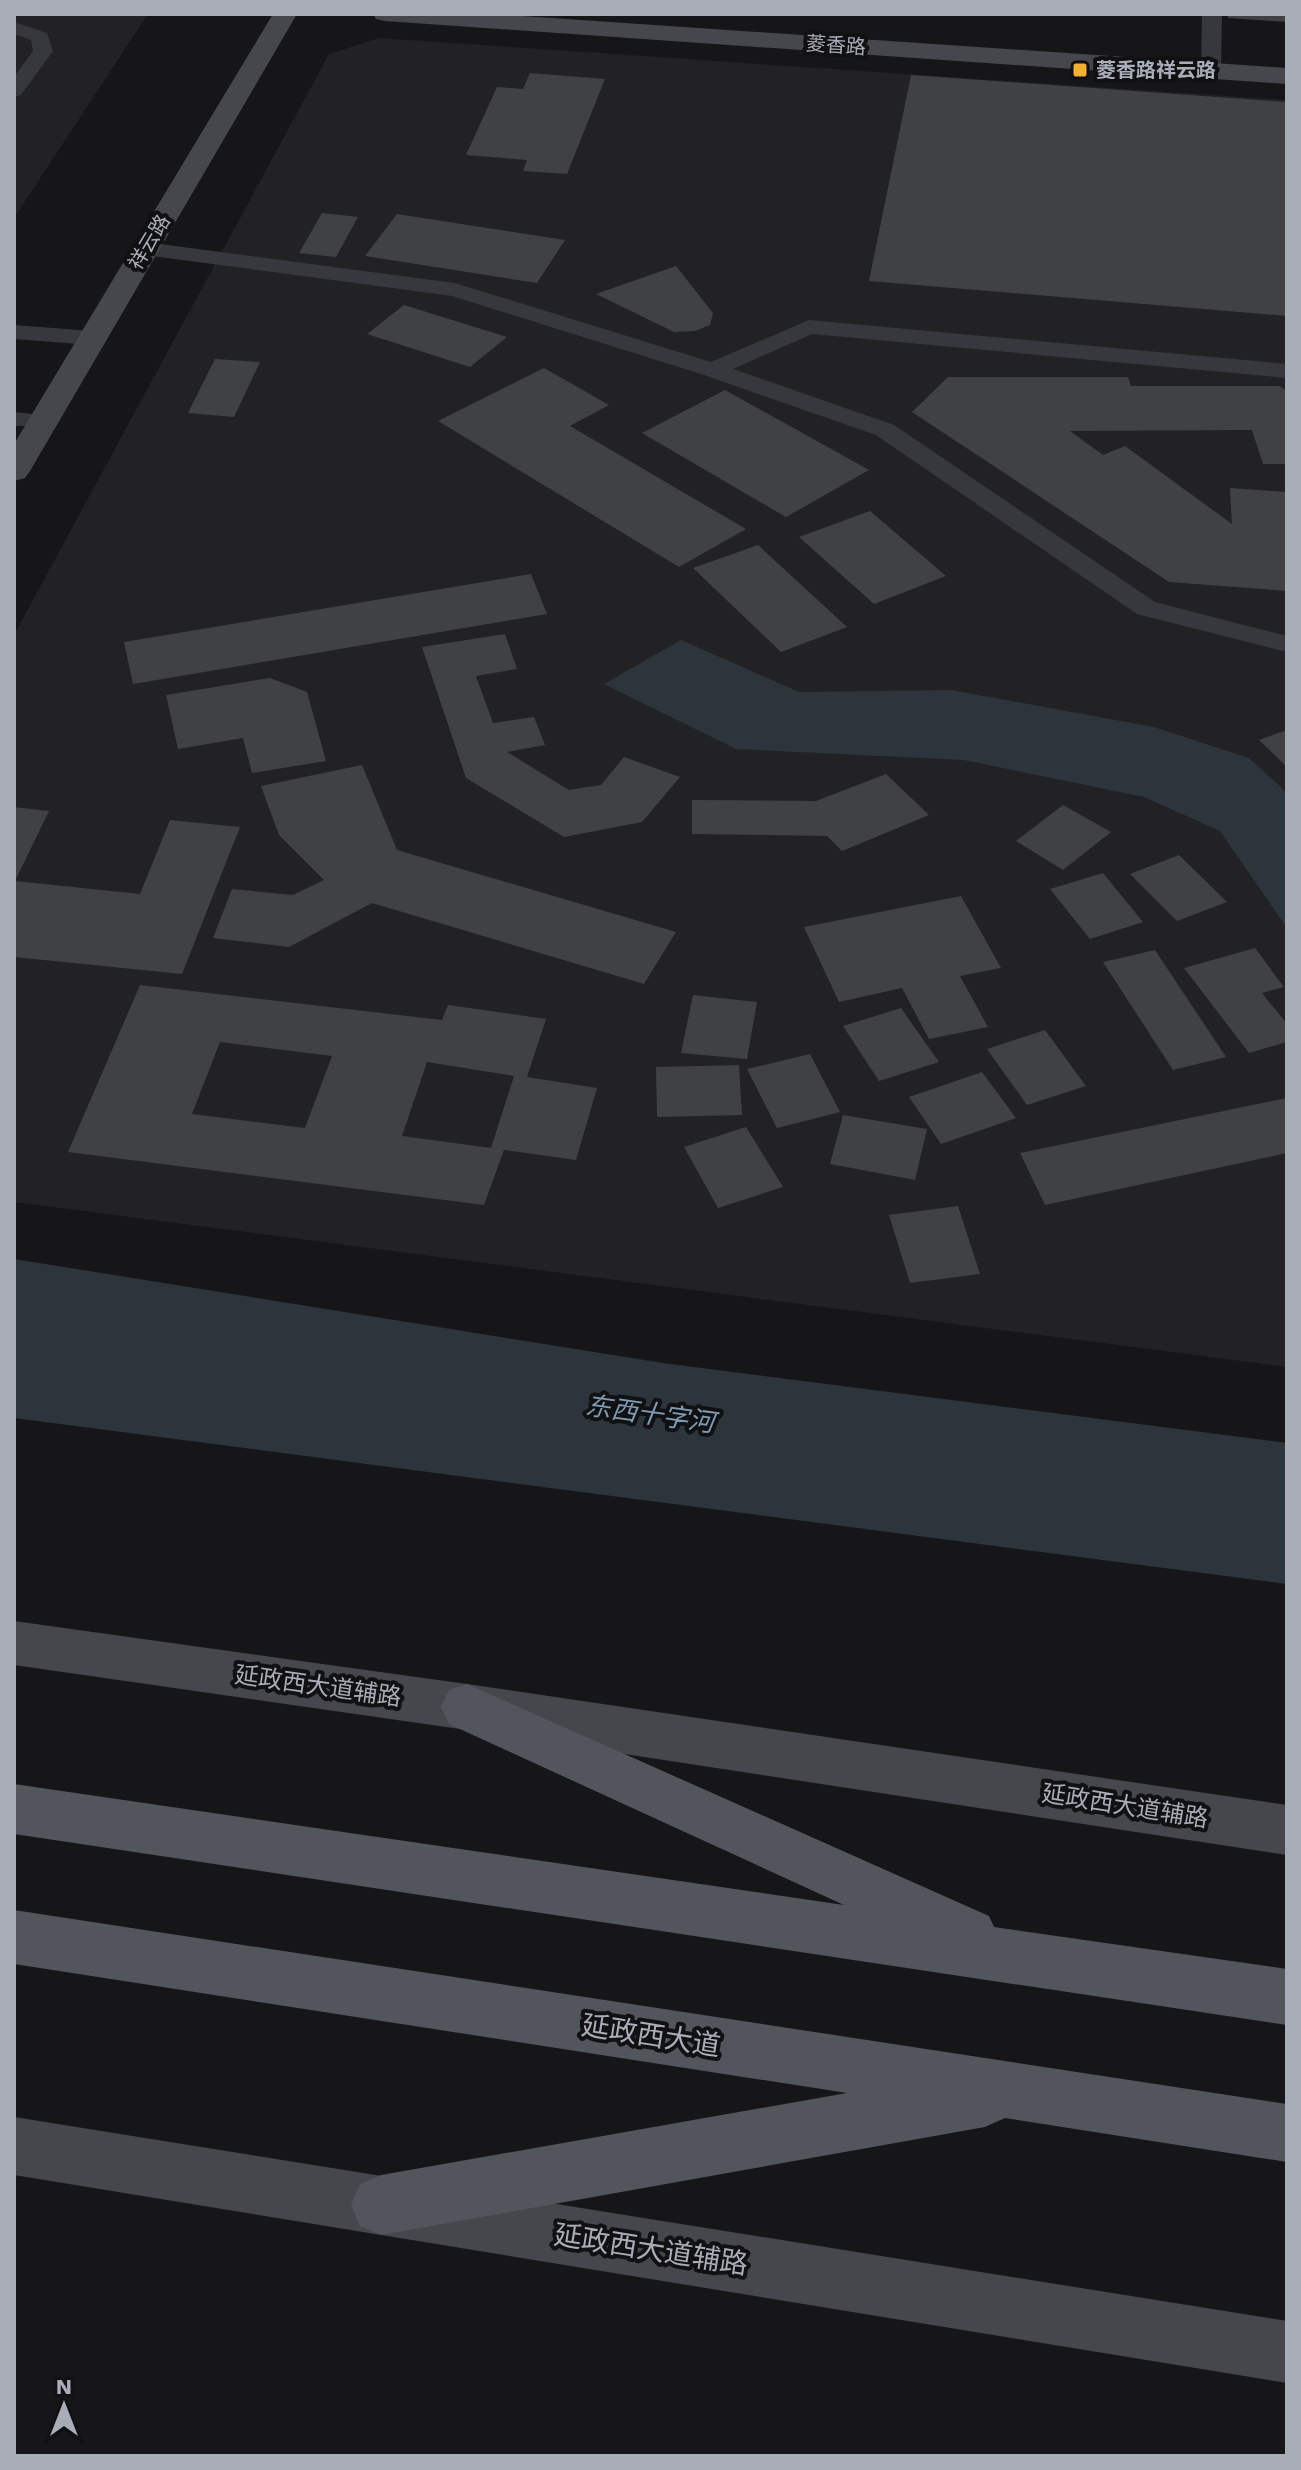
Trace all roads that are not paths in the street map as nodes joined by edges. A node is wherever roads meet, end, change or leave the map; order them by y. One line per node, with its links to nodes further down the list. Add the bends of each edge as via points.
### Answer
1 (285, 14): 8 (street, 祥云路)
2 (385, 14): 5 (street, 菱香路)
3 (1212, 14): 5 (lane)
4 (14, 28): 7 (lane, via 40,37 43,51)
5 (1211, 71): 6 (street, 菱香路)
6 (1287, 76)
7 (14, 91)
8 (145, 249): 10 (street, 祥云路); 11 (lane, via 455,290)
9 (14, 332): 10 (lane)
10 (92, 338): 14 (street, 祥云路)
11 (712, 370): 12 (lane, via 809,327); 16 (lane, via 885,430 1146,608)
12 (1287, 371)
13 (14, 419): 14 (lane)
14 (44, 421): 15 (street, 祥云路)
15 (14, 471)
16 (1287, 644)
17 (14, 1643): 18 (street, 延政西大道辅路)
18 (467, 1707): 20 (street, 延政西大道辅路); 22 (main road)
19 (14, 1809): 22 (main road)
20 (1287, 1830)
21 (14, 1937): 24 (main road, 延政西大道)
22 (1020, 1957): 23 (main road)
23 (1287, 1997)
24 (1020, 2092): 25 (main road, 延政西大道); 27 (main road)
25 (1287, 2133)
26 (14, 2146): 27 (street, 延政西大道辅路)
27 (381, 2205): 28 (street, 延政西大道辅路)
28 (1287, 2352)

